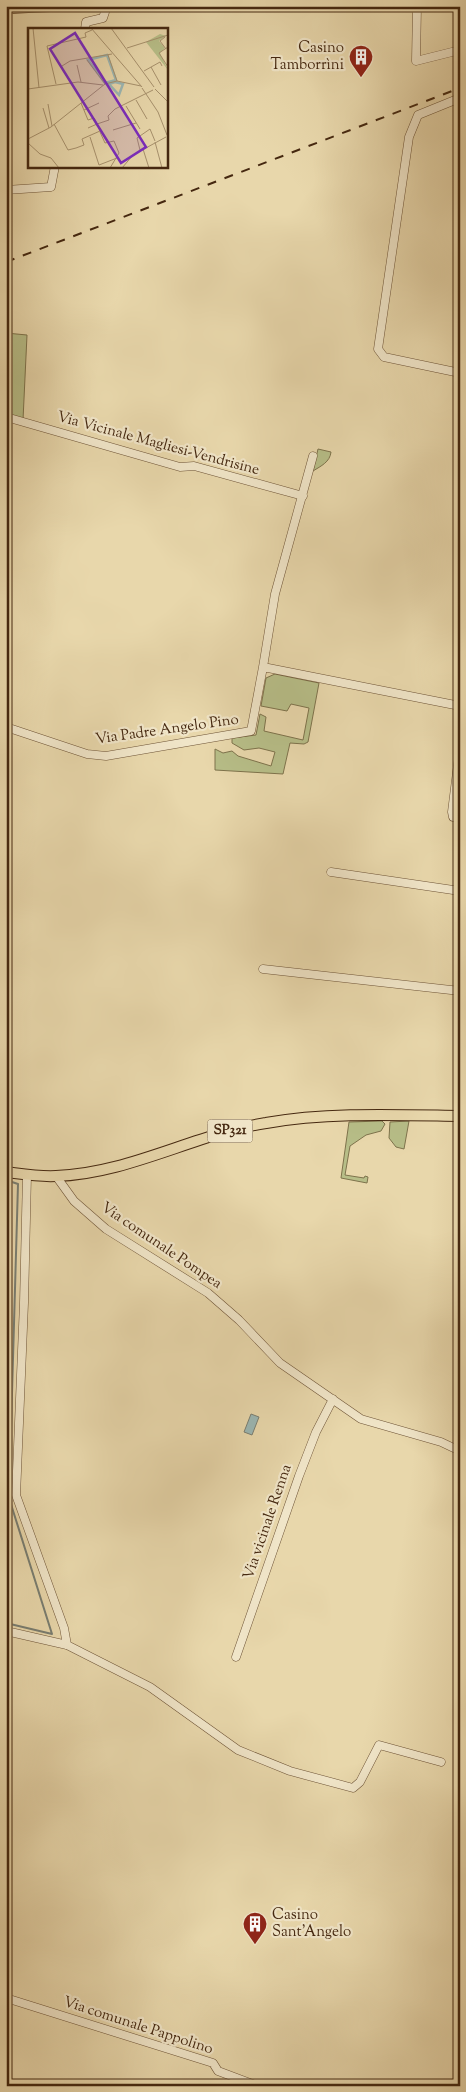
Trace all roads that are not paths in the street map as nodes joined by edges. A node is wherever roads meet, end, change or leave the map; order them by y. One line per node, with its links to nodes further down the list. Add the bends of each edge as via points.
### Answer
1 (50, 6): 4 (main road)
2 (107, 6): 5 (street, via 103,18 86,22)
3 (417, 6): 6 (street, via 416,61)
4 (6, 8)
5 (85, 28)
6 (460, 50)
7 (460, 98): 10 (street, via 418,115 409,137 378,349 384,357)
8 (55, 168): 9 (street, via 51,187)
9 (6, 190)
10 (460, 373)
11 (6, 417): 13 (street, Via Vicinale Magliesi-Vendrisine, via 180,467 194,466)
12 (314, 456): 13 (street)
13 (303, 496): 14 (street, via 275,594)
14 (263, 668): 15 (street); 16 (street, Via Padre Angelo Pino, via 251,731 106,756 87,754)
15 (460, 706)
16 (6, 727)
17 (460, 748): 18 (street, via 452,812 453,817)
18 (460, 818)
19 (331, 872): 20 (street)
20 (460, 892)
21 (263, 970): 22 (street)
22 (460, 991)
23 (460, 1116): 26 (main road, SP321, via 337,1117 266,1122 102,1169)
24 (6, 1172): 25 (main road, SP321)
25 (27, 1175): 26 (main road, SP321); 30 (street, via 16,1495 64,1628)
26 (56, 1176): 27 (street, Via comunale Pompea, via 74,1201 106,1229 208,1293 280,1363)
27 (333, 1399): 28 (street, Via comunale Pompea, via 361,1419 441,1442); 31 (street, Via vicinale Renna, via 298,1476)
28 (460, 1451)
29 (6, 1631): 30 (street)
30 (67, 1645): 32 (street, via 150,1688 238,1750 290,1772 353,1788 360,1782 379,1745)
31 (236, 1657)
32 (441, 1762)
33 (6, 1998): 34 (street, Via comunale Pappolino, via 213,2063 218,2071)
34 (258, 2086)

